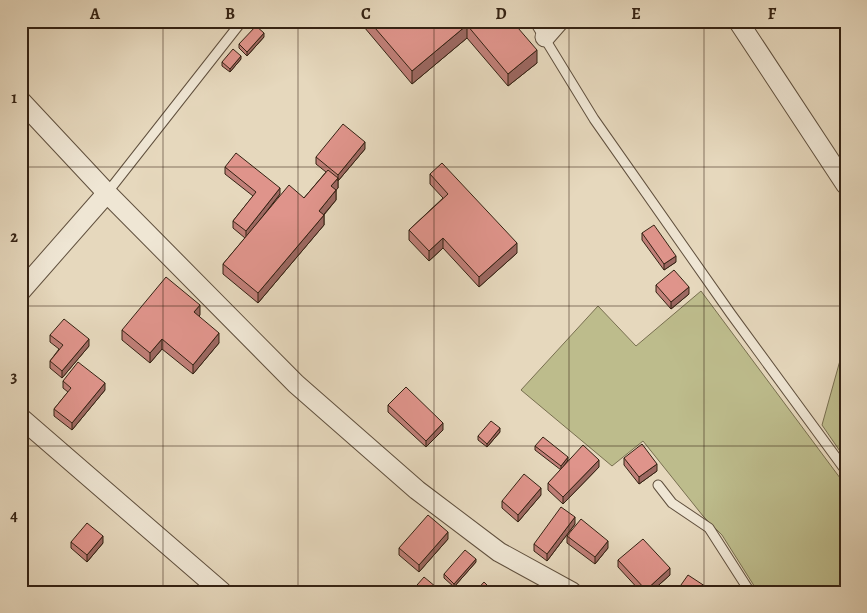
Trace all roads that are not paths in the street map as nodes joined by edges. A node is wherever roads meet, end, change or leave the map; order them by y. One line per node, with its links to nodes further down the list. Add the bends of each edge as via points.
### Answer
1 (242, 21): 8 (lane)
2 (534, 21): 5 (lane)
3 (559, 21): 5 (street)
4 (738, 21): 7 (street)
5 (545, 37): 11 (lane, via 600,127)
6 (21, 101): 8 (street)
7 (846, 185)
8 (107, 193): 9 (street); 14 (street, via 296,384 417,490 499,552)
9 (21, 291)
10 (21, 418): 13 (street)
11 (846, 471)
12 (658, 485): 15 (lane, via 672,503 709,528)
13 (222, 592)
14 (572, 592)
15 (750, 592)

